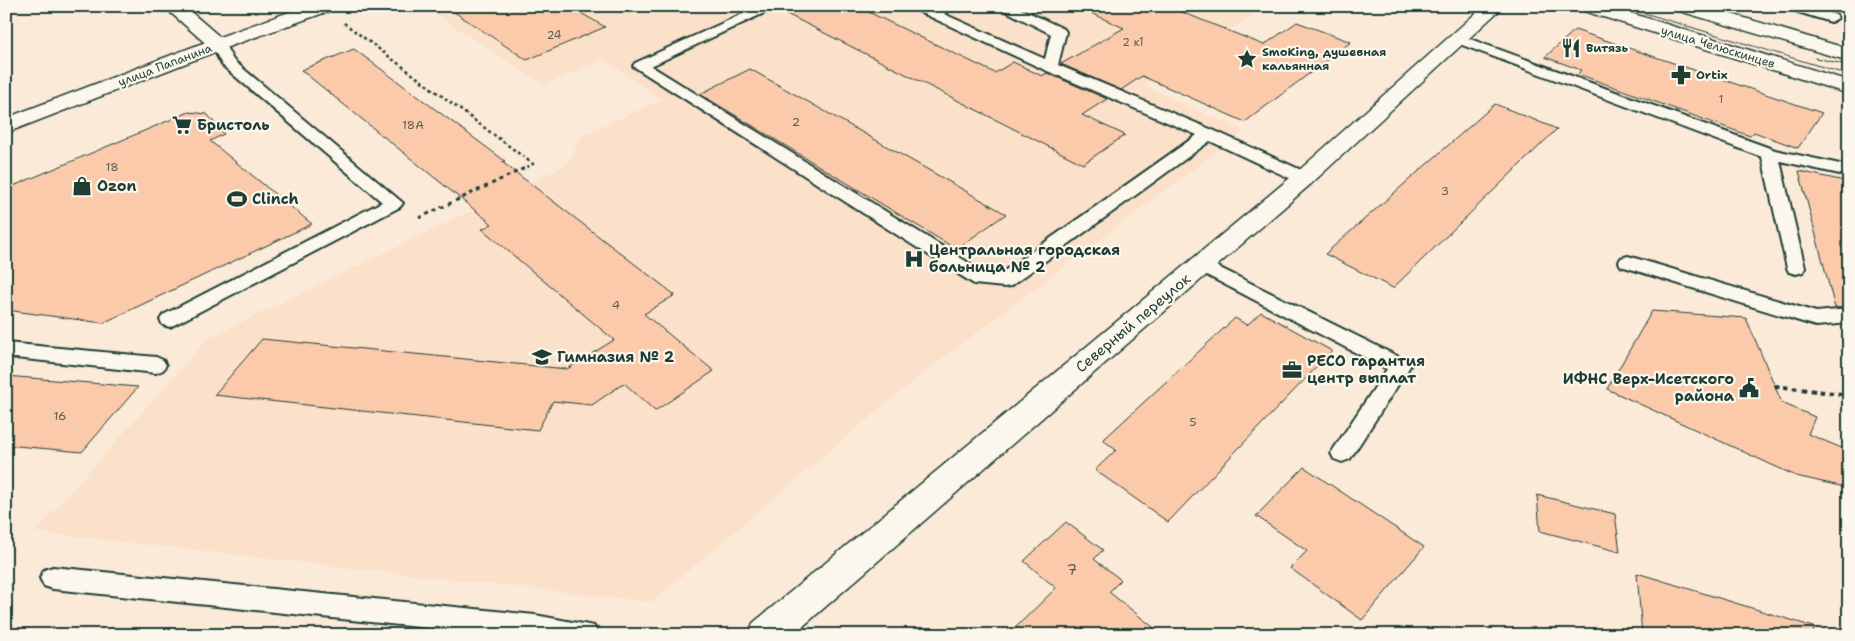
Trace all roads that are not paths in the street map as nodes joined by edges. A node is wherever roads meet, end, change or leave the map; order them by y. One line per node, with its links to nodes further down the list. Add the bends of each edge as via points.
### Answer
1 (172, 6): 14 (street)
2 (772, 6): 19 (lane, via 640,66 981,279 1004,282)
3 (914, 6): 11 (lane)
4 (949, 6): 11 (lane)
5 (1003, 6): 16 (lane, via 1059,32)
6 (1495, 6): 13 (street, Северный переулок)
7 (1588, 6): 17 (street, улица Челюскинцев)
8 (1682, 6): 15 (street, улица Челюскинцев)
9 (1793, 6): 12 (lane)
10 (331, 12): 14 (street, улица Папанина)
11 (933, 14): 16 (lane)
12 (1831, 18)
13 (1459, 39): 20 (lane); 22 (street, Северный переулок)
14 (218, 44): 18 (street, улица Папанина); 27 (lane, via 228,62 394,203)
15 (1849, 56)
16 (1050, 67): 19 (lane)
17 (1849, 88)
18 (6, 126)
19 (1209, 134): 22 (lane)
20 (1770, 154): 21 (lane); 25 (lane)
21 (1849, 171)
22 (1304, 178): 24 (street, Северный переулок)
23 (1628, 262): 26 (lane, via 1816,319)
24 (1202, 264): 30 (lane, via 1400,366); 33 (street, Северный переулок)
25 (1796, 268)
26 (1849, 316)
27 (170, 320)
28 (6, 350): 29 (lane)
29 (156, 365)
30 (1342, 453)
31 (53, 578): 32 (lane, via 534,627)
32 (585, 635)
33 (766, 635)

